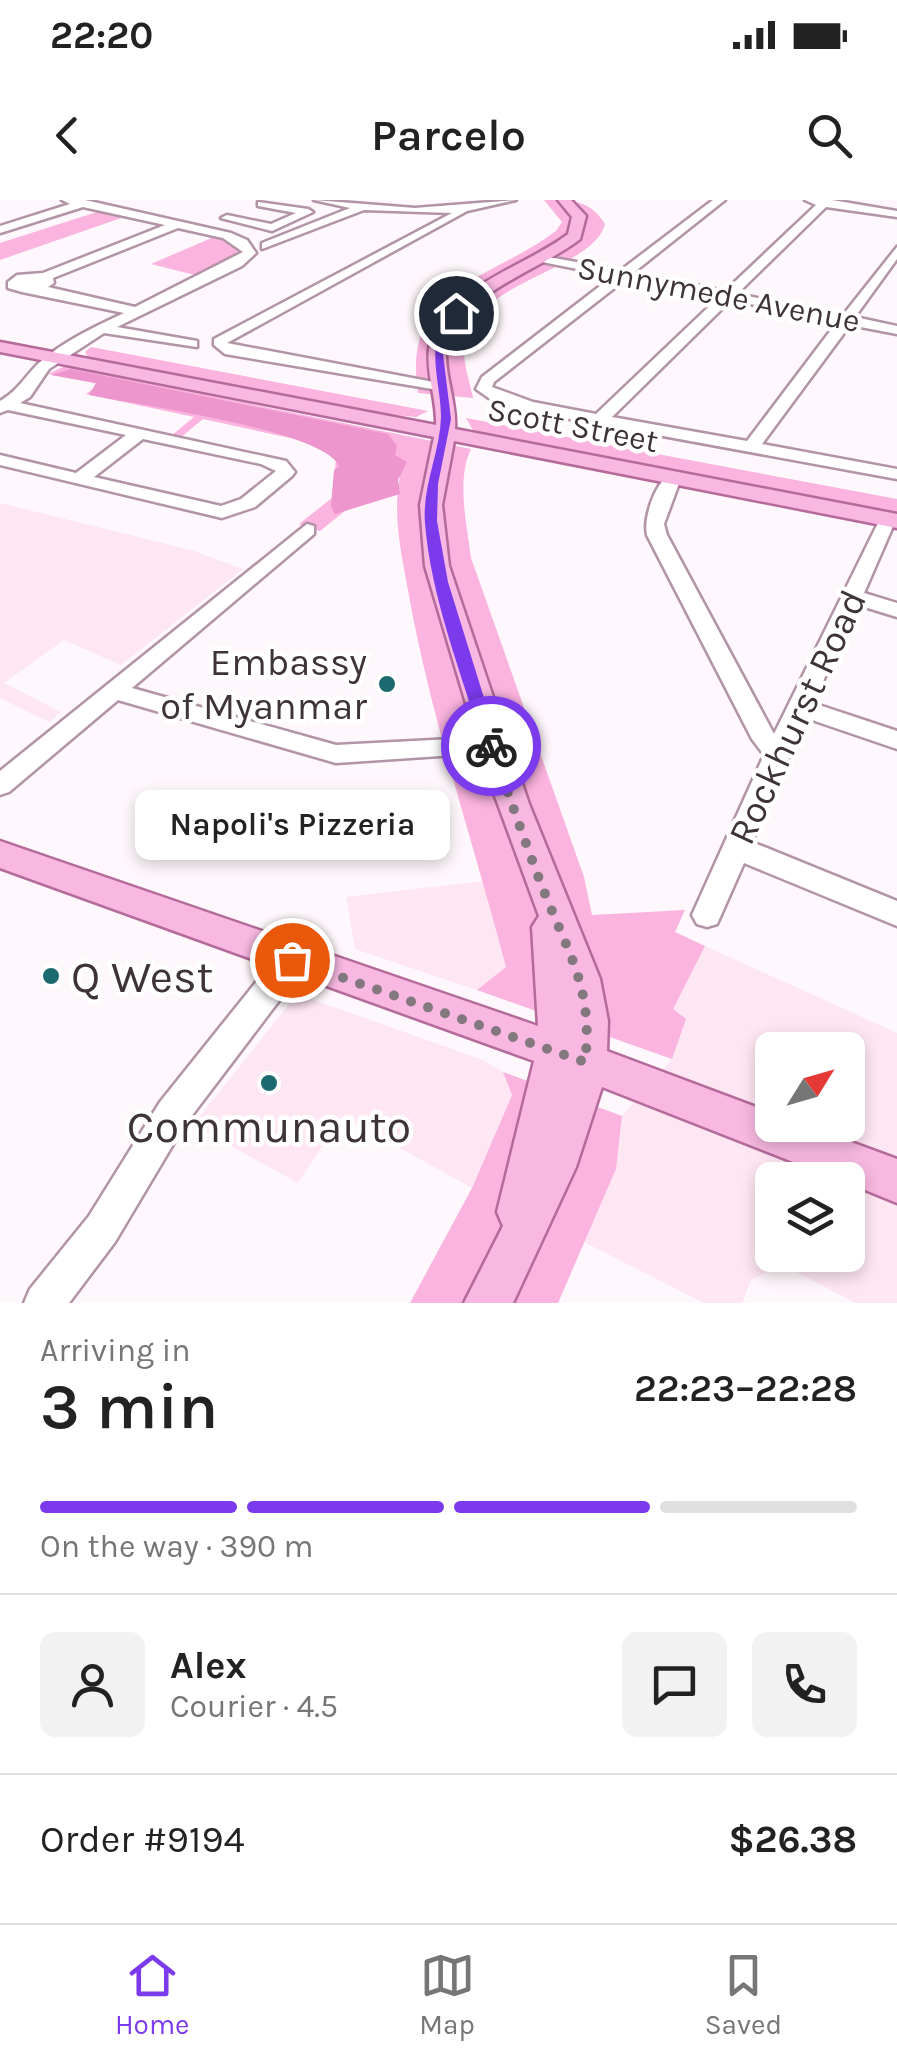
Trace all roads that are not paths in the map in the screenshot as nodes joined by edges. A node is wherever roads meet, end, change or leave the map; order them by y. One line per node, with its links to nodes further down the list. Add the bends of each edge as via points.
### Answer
1 (67, 200): 8 (street)
2 (319, 200): 11 (street)
3 (378, 200): 11 (street)
4 (511, 200): 12 (street)
5 (564, 200): 20 (main road, via 579,216 578,230)
6 (720, 200): 21 (street)
7 (806, 200): 10 (street)
8 (84, 202): 15 (street); 17 (street)
9 (267, 202): 14 (street); 14 (street, via 308,212 272,228)
10 (826, 202): 13 (street); 22 (street)
11 (362, 208): 12 (street); 18 (street)
12 (462, 212): 31 (street, via 222,346)
13 (897, 214)
14 (226, 218): 16 (street)
15 (178, 224): 16 (street); 23 (street, via 43,283)
16 (200, 228): 23 (street, via 240,240 249,255)
17 (0, 230)
18 (266, 246)
19 (897, 251): 24 (street)
20 (542, 258): 21 (street, Sunnymede Avenue); 31 (main road, via 486,288 450,320 437,352)
21 (623, 274): 22 (street, Sunnymede Avenue); 32 (street, via 487,380 484,389)
22 (729, 296): 24 (street, Sunnymede Avenue); 32 (street)
23 (139, 308): 25 (street)
24 (844, 319): 26 (street, Sunnymede Avenue); 34 (street)
25 (97, 330): 27 (street); 29 (street)
26 (897, 330)
27 (192, 344)
28 (0, 347): 29 (main road, Scott Street)
29 (58, 358): 30 (street); 31 (main road, Scott Street)
30 (3, 407): 33 (street)
31 (445, 408): 38 (main road, Scott Street); 46 (main road, via 431,521 441,582)
32 (599, 420): 34 (street)
33 (140, 433): 37 (street); 37 (street, via 266,460 286,472 248,504 222,512)
34 (751, 448): 36 (street)
35 (0, 460): 37 (street)
36 (897, 474)
37 (84, 476)
38 (672, 478): 39 (main road, Scott Street); 47 (street, via 654,524 657,535)
39 (893, 520): 41 (street, Rockhurst Road)
40 (307, 530): 43 (street)
41 (850, 596): 42 (street); 44 (street, Rockhurst Road)
42 (897, 610)
43 (111, 690): 46 (street, via 336,754); 48 (street)
44 (800, 707): 45 (street); 47 (street, Rockhurst Road)
45 (897, 740)
46 (492, 746): 54 (main road, via 578,967 589,1031)
47 (778, 753): 49 (street, Rockhurst Road)
48 (0, 785)
49 (737, 848): 51 (street); 52 (street, Rockhurst Road)
50 (0, 854): 53 (main road)
51 (897, 914)
52 (707, 915)
53 (292, 960): 54 (main road); 56 (street, via 172,1114 102,1229)
54 (570, 1056): 55 (main road); 57 (main road, via 558,1158)
55 (897, 1180)
56 (44, 1303)
57 (488, 1303)

